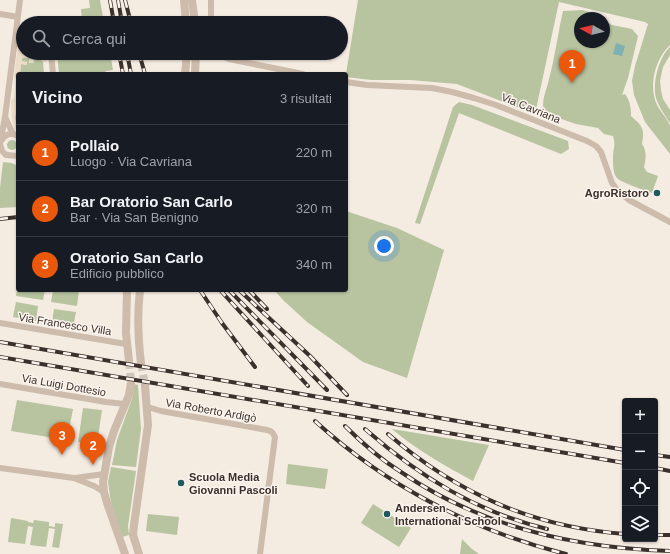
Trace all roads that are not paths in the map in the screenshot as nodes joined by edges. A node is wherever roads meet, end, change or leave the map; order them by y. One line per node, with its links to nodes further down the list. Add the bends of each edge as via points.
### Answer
1 (20, 0): 6 (street)
2 (184, 0): 7 (street)
3 (192, 0): 8 (street)
4 (212, 0): 9 (street)
5 (0, 14): 6 (street)
6 (18, 16)
7 (185, 16)
8 (193, 16)
9 (211, 16)
10 (16, 28): 20 (street)
11 (51, 60): 15 (street)
12 (186, 60): 16 (street)
13 (196, 60): 17 (street)
14 (234, 60): 18 (street)
15 (53, 72)
16 (185, 72)
17 (195, 72)
18 (294, 72)
19 (348, 82): 25 (street, Via Cavriana, via 432,88 452,92 496,105 587,140 601,152 612,183 618,191 629,200)
20 (2, 115): 21 (street); 22 (street)
21 (15, 135): 22 (street, via 5,136)
22 (1, 141): 23 (street)
23 (0, 151): 24 (street)
24 (14, 155)
25 (670, 222)
26 (127, 292): 29 (street)
27 (140, 292): 31 (street, via 138,322)
28 (0, 323): 29 (street, Via Francesco Villa)
29 (126, 344): 30 (street)
30 (129, 361)
31 (141, 363)
32 (131, 383): 35 (street)
33 (0, 384): 35 (street, Via Luigi Dottesio)
34 (145, 385): 36 (street)
35 (125, 404): 38 (street, via 109,448)
36 (148, 407): 42 (street, via 133,535); 43 (street, Via Roberto Ardigò, via 272,432 275,437)
37 (0, 468): 39 (street)
38 (104, 474): 39 (street); 40 (street)
39 (74, 478): 40 (street)
40 (104, 492): 41 (street)
41 (125, 554)
42 (139, 554)
43 (260, 554)

